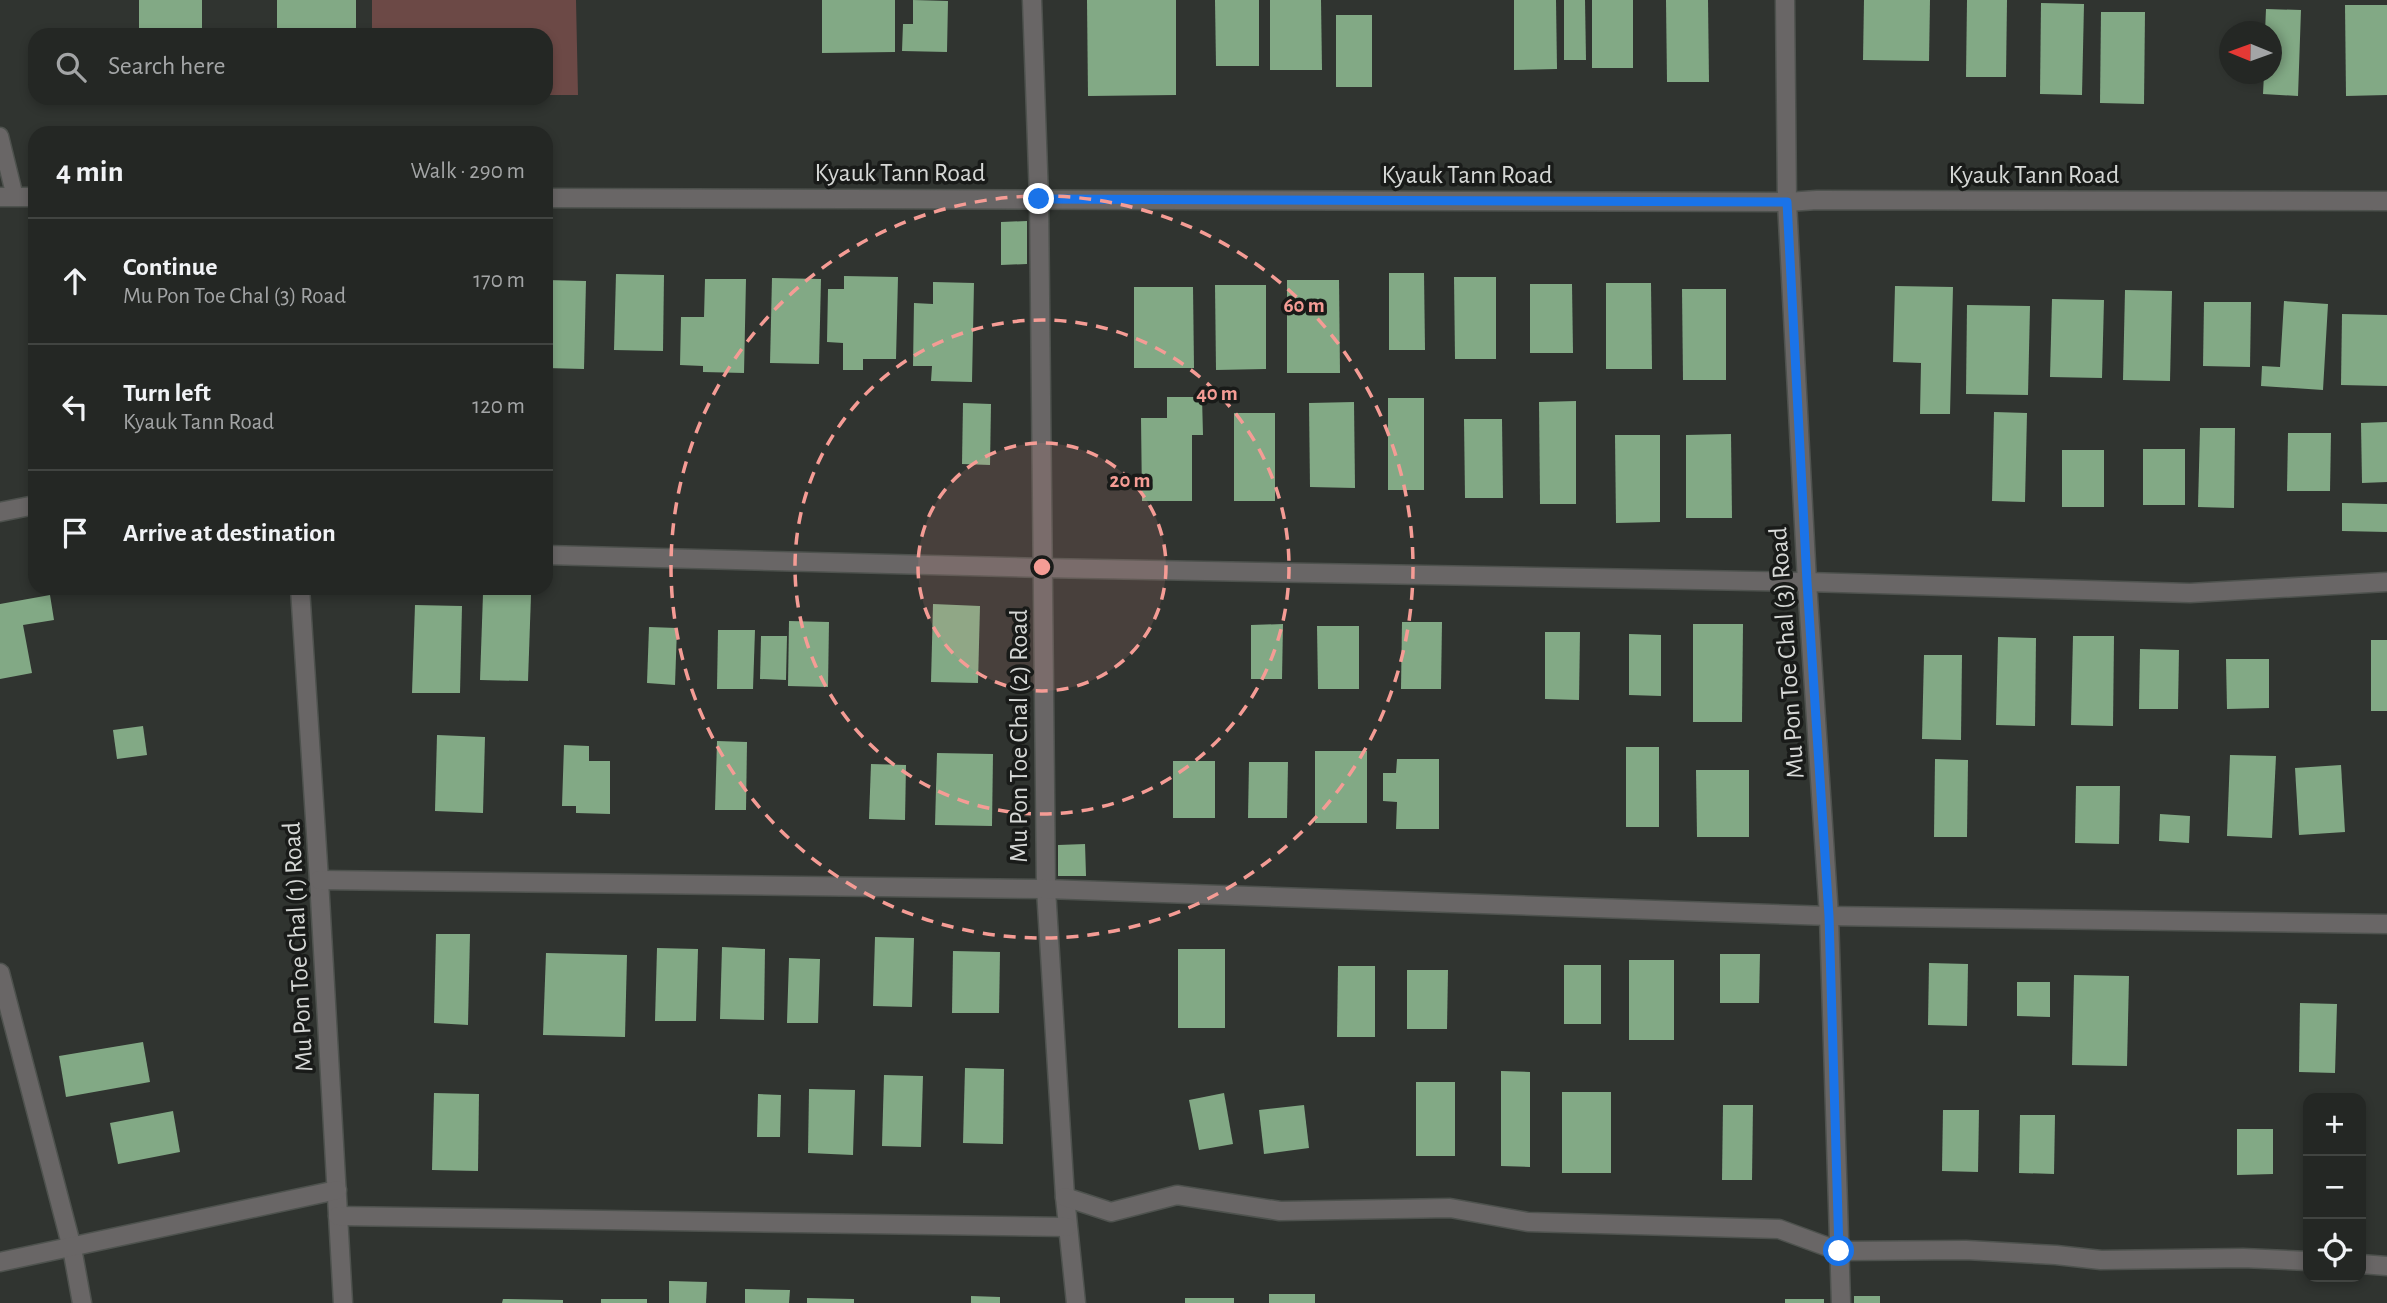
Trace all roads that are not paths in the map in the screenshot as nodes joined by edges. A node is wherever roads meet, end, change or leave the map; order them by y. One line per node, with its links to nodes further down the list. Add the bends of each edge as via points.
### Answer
1 (1032, 0): 7 (street, Mu Pon Toe Chal (2) Road)
2 (1785, 0): 9 (street, Mu Pon Toe Chal (3) Road)
3 (0, 136): 4 (lane)
4 (8, 197): 5 (street)
5 (28, 197)
6 (553, 198): 7 (street, Kyauk Tann Road)
7 (1039, 199): 9 (street, Kyauk Tann Road); 13 (street, Mu Pon Toe Chal (2) Road)
8 (2387, 201): 9 (street, Kyauk Tann Road)
9 (1787, 202): 14 (street, Mu Pon Toe Chal (3) Road)
10 (28, 506): 11 (street)
11 (0, 512)
12 (553, 555): 13 (street)
13 (1043, 568): 14 (street); 18 (street, Mu Pon Toe Chal (2) Road)
14 (1807, 582): 15 (street, via 2190,593); 19 (street, Mu Pon Toe Chal (3) Road)
15 (2387, 582)
16 (300, 595): 17 (street, Mu Pon Toe Chal (1) Road)
17 (319, 880): 18 (street); 22 (street, Mu Pon Toe Chal (1) Road)
18 (1046, 889): 19 (street); 23 (street, Mu Pon Toe Chal (2) Road)
19 (1829, 916): 20 (street); 27 (street, Mu Pon Toe Chal (3) Road)
20 (2387, 924)
21 (0, 973): 26 (street)
22 (337, 1189): 24 (street, Mu Pon Toe Chal (1) Road); 26 (street)
23 (1065, 1197): 25 (street, Mu Pon Toe Chal (2) Road); 27 (street, via 1111,1212 1177,1195 1280,1211 1450,1208 1528,1222 1779,1229)
24 (338, 1216): 25 (street); 33 (street, Mu Pon Toe Chal (1) Road)
25 (1067, 1227): 34 (street, Mu Pon Toe Chal (2) Road)
26 (72, 1248): 29 (street); 32 (street)
27 (1839, 1251): 28 (street, via 1966,1250 2101,1260); 35 (street, Mu Pon Toe Chal (3) Road)
28 (2303, 1261)
29 (0, 1262)
30 (2366, 1264): 31 (street)
31 (2387, 1266)
32 (82, 1303)
33 (343, 1303)
34 (1076, 1303)
35 (1841, 1303)

